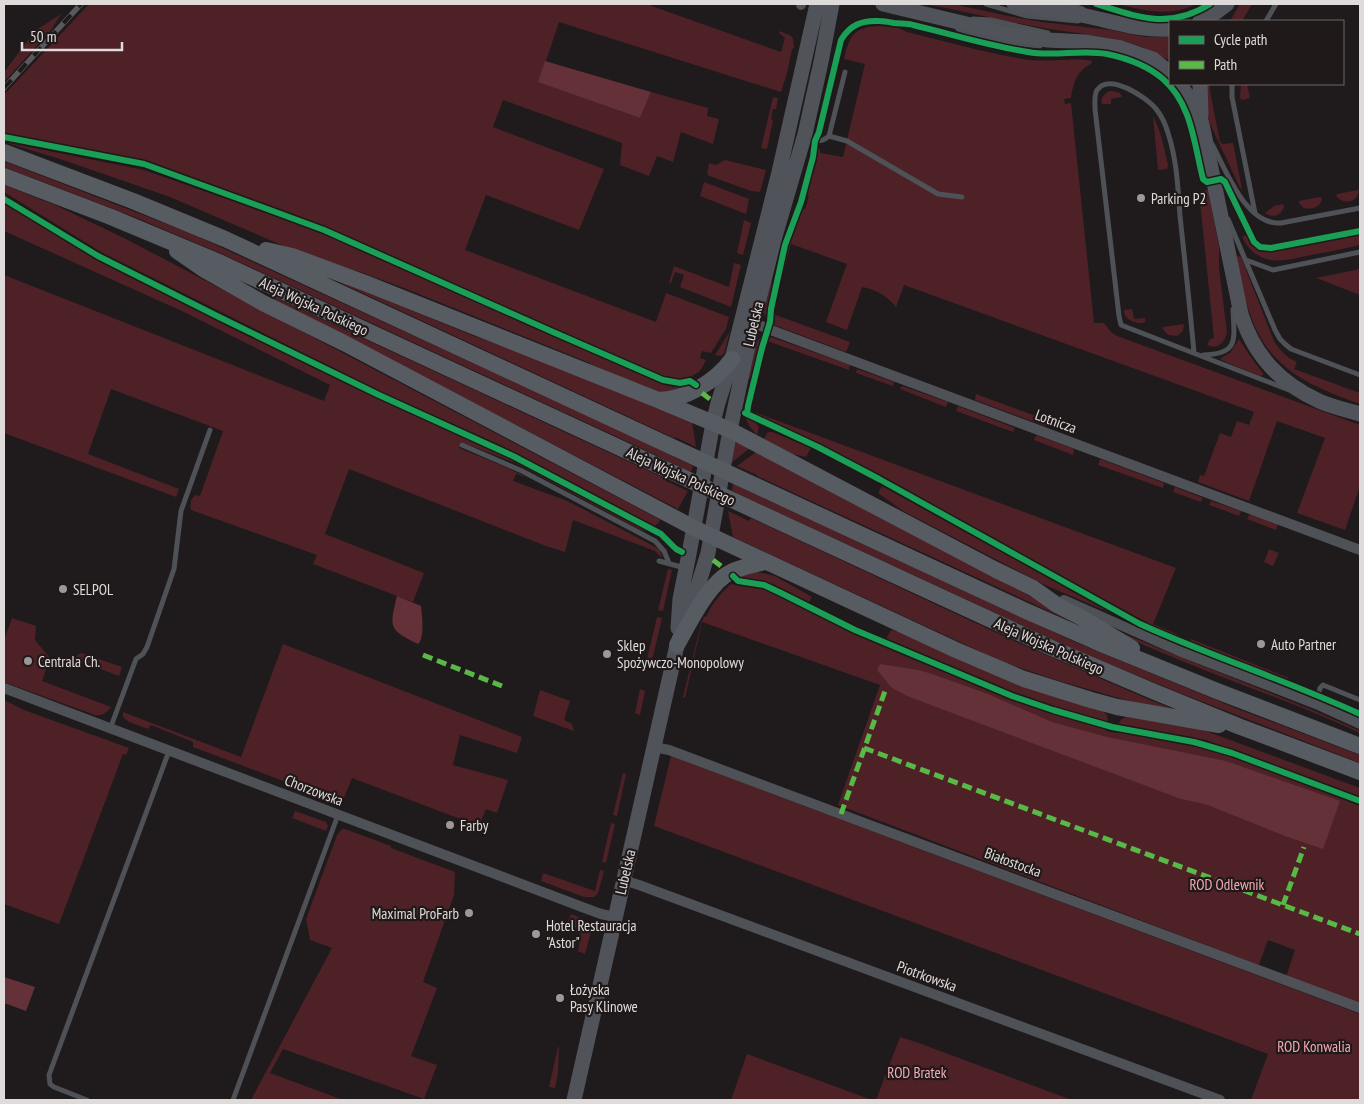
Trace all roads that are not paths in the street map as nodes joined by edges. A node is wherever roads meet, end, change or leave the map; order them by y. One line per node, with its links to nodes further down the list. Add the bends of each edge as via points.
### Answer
1 (817, 4): 24 (street, Lubelska)
2 (832, 4): 15 (street, Lubelska)
3 (839, 4): 15 (street)
4 (883, 4): 18 (street, via 1008,34 1121,48 1153,59)
5 (986, 4): 14 (lane, via 1034,17 1081,22)
6 (1014, 4): 14 (street)
7 (1068, 4): 14 (lane)
8 (1227, 4): 11 (street)
9 (1234, 4): 12 (street)
10 (1276, 4): 13 (lane)
11 (1202, 20)
12 (1224, 20)
13 (1267, 20)
14 (1111, 21): 16 (street, via 1145,29)
15 (829, 24): 24 (street, Lubelska)
16 (1169, 29)
17 (845, 72): 23 (lane)
18 (1169, 72)
19 (1180, 85): 22 (street, via 1193,103)
20 (1200, 85): 22 (street)
21 (1232, 85): 30 (lane)
22 (1202, 124): 27 (street); 30 (lane, via 1237,191)
23 (829, 136): 24 (lane, via 820,140); 28 (lane, via 847,141 938,194)
24 (796, 139): 36 (street, Lubelska)
25 (4, 152): 32 (main road, Aleja Wojska Polskiego)
26 (4, 176): 31 (main road, Aleja Wojska Polskiego)
27 (1217, 195): 34 (lane); 35 (street)
28 (962, 197)
29 (1360, 208): 30 (lane, via 1277,224)
30 (1255, 215)
31 (152, 233): 47 (main road, via 203,269 263,303); 62 (main road, Aleja Wojska Polskiego, via 1029,638)
32 (226, 240): 40 (main road, via 326,268); 56 (main road, Aleja Wojska Polskiego, via 1026,611)
33 (1360, 252): 34 (lane, via 1273,270)
34 (1246, 260): 39 (lane, via 1280,339 1298,352)
35 (1232, 276): 37 (lane, via 1232,343 1226,352 1220,354); 41 (street, via 1245,326 1260,355 1285,381)
36 (748, 319): 38 (street, Lubelska); 45 (street, Lubelska); 49 (street, Lotnicza)
37 (1197, 354): 37 (lane, via 1123,327 1120,323 1095,108 1095,95 1102,86 1122,86 1141,96 1158,110 1168,134 1176,171); 41 (lane)
38 (732, 358): 40 (main road, via 699,388 676,398); 43 (street, Lubelska)
39 (1360, 375)
40 (658, 400): 43 (main road)
41 (1321, 401): 42 (street)
42 (1360, 414)
43 (713, 423): 45 (main road); 47 (street, Lubelska)
44 (210, 430): 61 (lane, via 180,517 176,562 165,600 147,648 136,659)
45 (730, 430): 48 (street, Lubelska); 54 (main road)
46 (462, 445): 52 (lane, via 522,471 654,541 664,551)
47 (694, 528): 48 (main road); 53 (street, Lubelska)
48 (711, 537): 51 (main road); 55 (street, Lubelska)
49 (1360, 550)
50 (659, 561): 52 (lane)
51 (764, 562): 55 (main road, via 730,572 715,585); 62 (main road, via 987,664 1039,684 1117,707)
52 (669, 563): 53 (lane)
53 (686, 568): 55 (street, Lubelska)
54 (1033, 588): 56 (main road); 59 (street, via 1179,651)
55 (677, 645): 64 (street, Lubelska)
56 (1177, 676): 63 (main road, Aleja Wojska Polskiego)
57 (4, 688): 61 (street, Chorzowska)
58 (1360, 700): 59 (lane, via 1323,685)
59 (1316, 704): 60 (street)
60 (1360, 724)
61 (110, 729): 65 (street, Chorzowska)
62 (1260, 734): 66 (main road, Aleja Wojska Polskiego)
63 (1360, 746)
64 (654, 747): 68 (street, Lubelska); 70 (street, Białostocka)
65 (169, 751): 67 (street, Chorzowska); 71 (lane, via 49,1075 50,1084 54,1087)
66 (1360, 772)
67 (338, 815): 69 (street, Chorzowska); 72 (lane)
68 (623, 880): 69 (street, Lubelska); 74 (street, Piotrkowska)
69 (615, 917): 73 (street, Lubelska)
70 (1360, 1008)
71 (87, 1100)
72 (232, 1100)
73 (574, 1100)
74 (1220, 1100)

